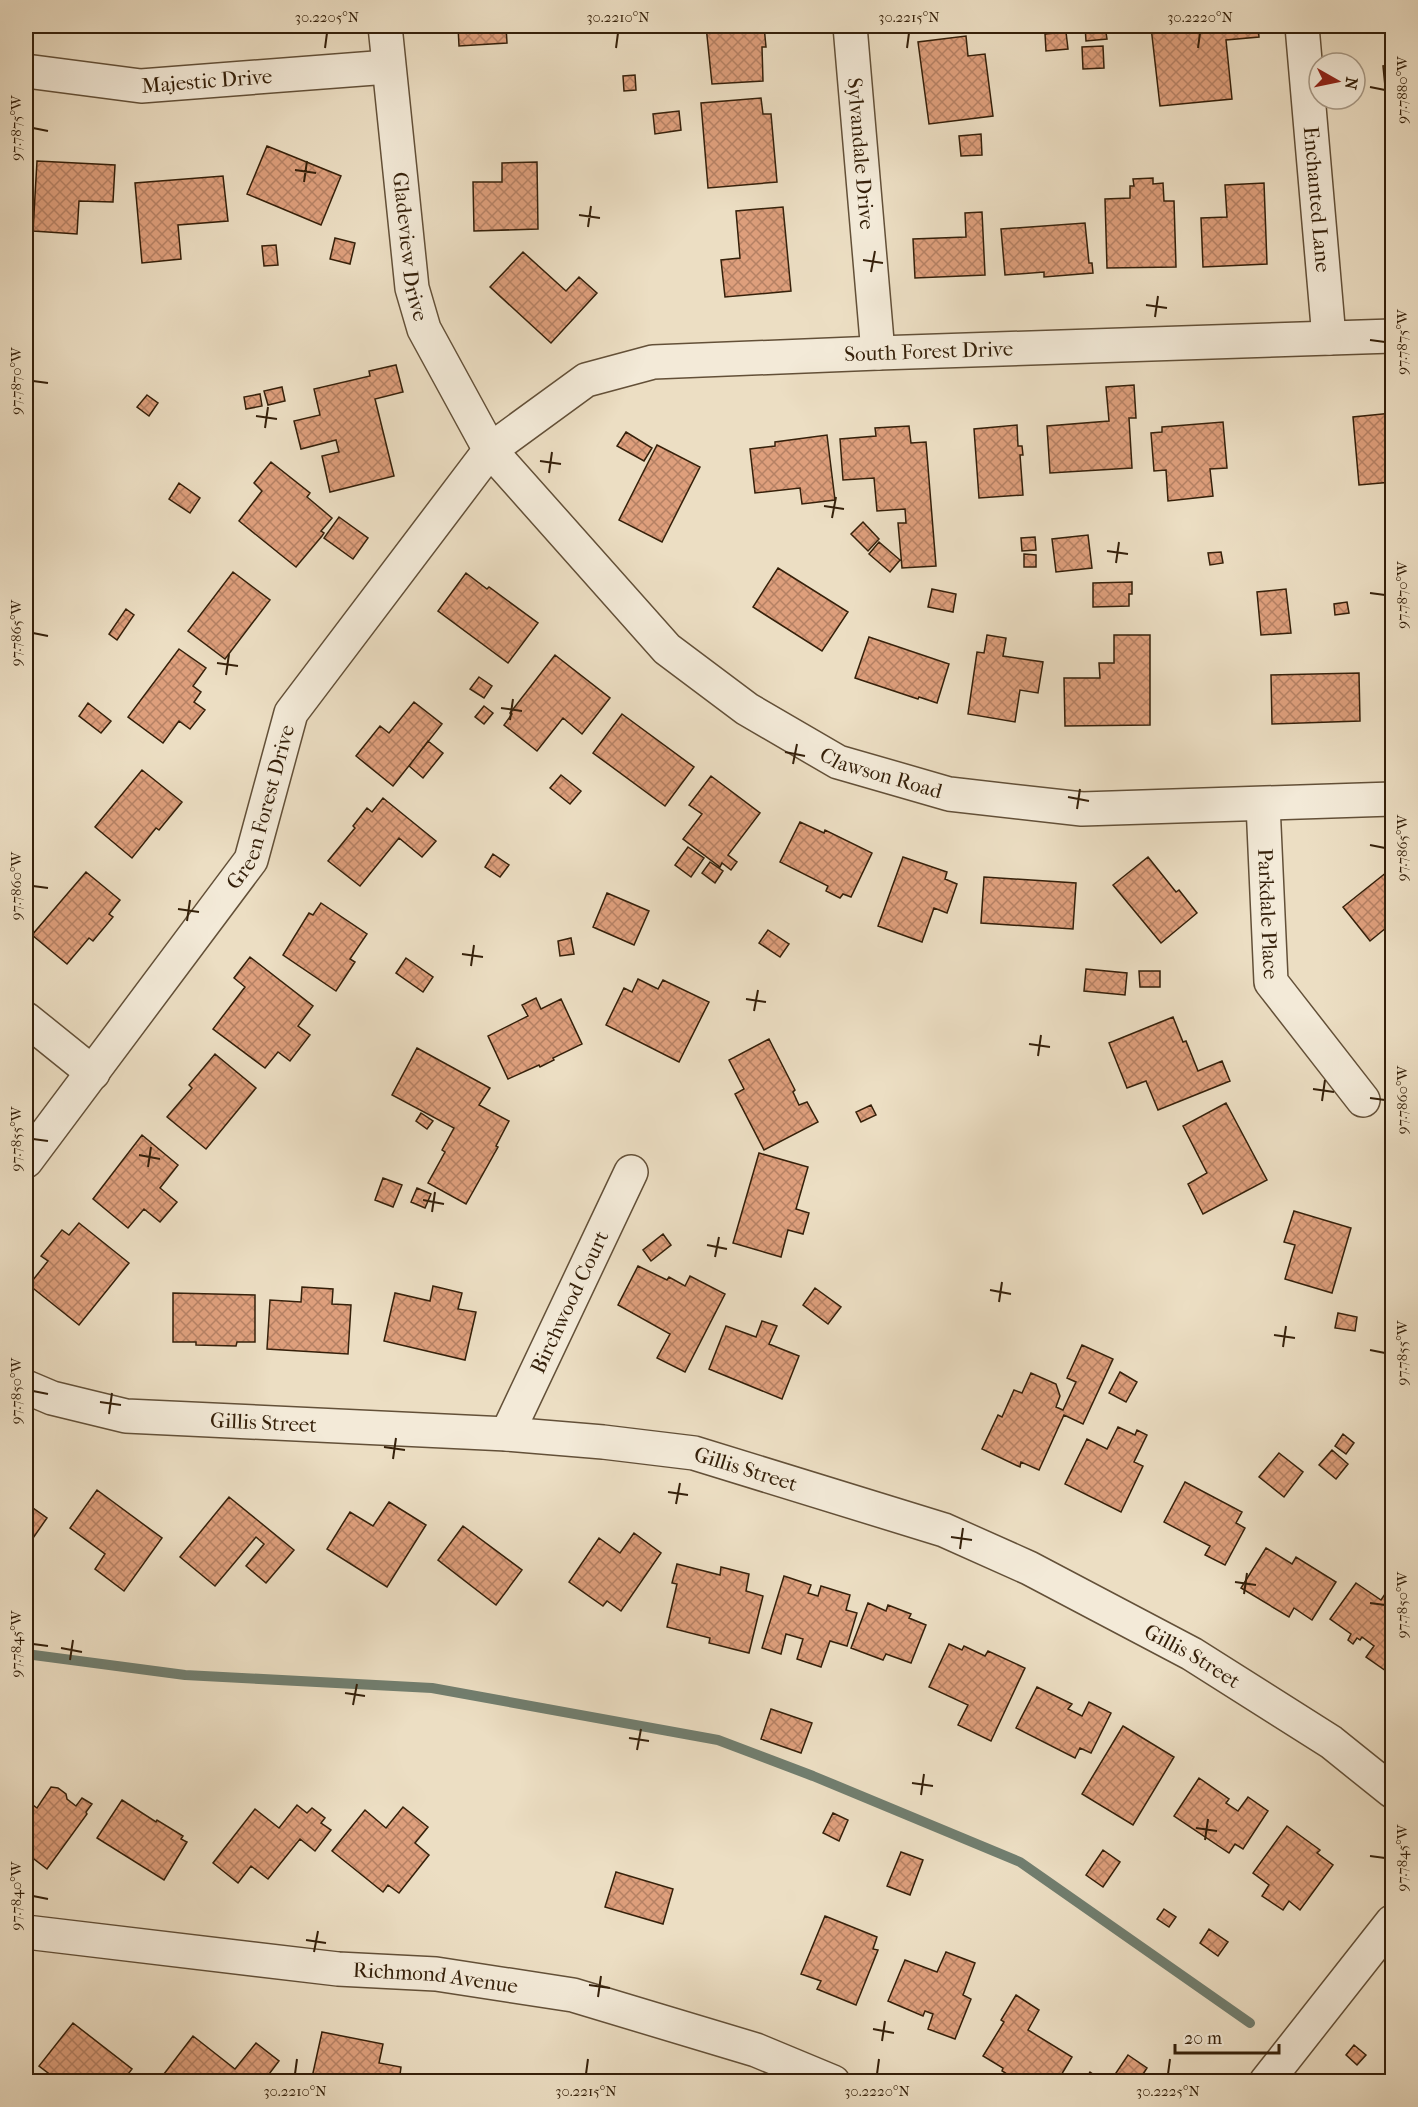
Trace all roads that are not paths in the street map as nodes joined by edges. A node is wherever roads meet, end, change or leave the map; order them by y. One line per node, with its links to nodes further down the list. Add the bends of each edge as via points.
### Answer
1 (385, 26): 4 (street, Gladeview Drive)
2 (850, 26): 8 (street, Sylvandale Drive)
3 (1302, 26): 7 (street, Enchanted Lane)
4 (388, 67): 5 (street, Majestic Drive, via 141,86); 9 (street, Gladeview Drive, via 412,288 424,329)
5 (26, 71)
6 (1392, 336): 7 (street, South Forest Drive)
7 (1329, 338): 8 (street, South Forest Drive)
8 (878, 352): 9 (street, South Forest Drive, via 653,362 586,381)
9 (490, 450): 11 (street, Clawson Road, via 667,650 747,709 838,762 949,794 1082,809); 13 (street, Green Forest Drive, via 291,713 251,860)
10 (1392, 799): 11 (street, Clawson Road)
11 (1263, 804): 14 (street, Parkdale Place, via 1271,982)
12 (26, 1019): 13 (street)
13 (93, 1073): 15 (street, Green Forest Drive)
14 (1363, 1100)
15 (26, 1161)
16 (631, 1172): 18 (street, Birchwood Court)
17 (26, 1387): 18 (street, Gillis Street, via 52,1398 126,1416)
18 (507, 1434): 19 (street, Gillis Street, via 694,1453 944,1530 1029,1568 1192,1654 1331,1742)
19 (1392, 1791)
20 (1392, 1922): 23 (street)
21 (26, 1932): 22 (street, Richmond Avenue, via 338,1969 436,1974 573,1995 756,2050)
22 (832, 2082)
23 (1266, 2082)

